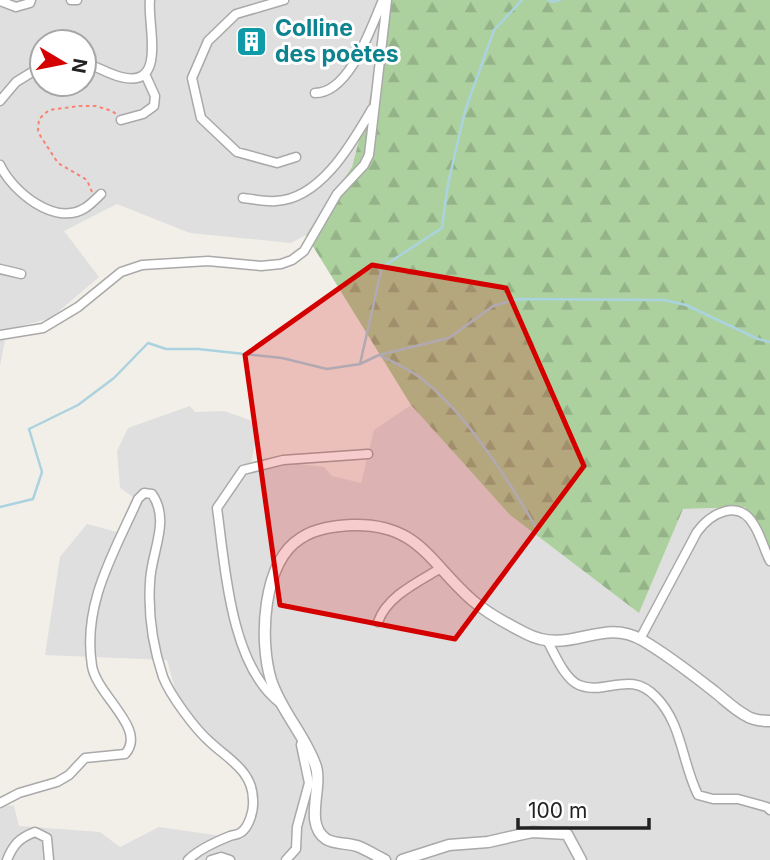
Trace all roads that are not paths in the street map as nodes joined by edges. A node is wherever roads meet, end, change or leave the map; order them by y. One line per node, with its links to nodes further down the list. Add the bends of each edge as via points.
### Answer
1 (32, 0): 7 (street, via 16,7)
2 (71, 0): 3 (street)
3 (77, 0)
4 (150, 0): 9 (street, via 153,58)
5 (284, 0): 15 (street, via 236,14 208,41 192,78 201,118 237,152 277,163)
6 (385, 0): 11 (street, via 354,65 334,87); 13 (street)
7 (0, 1)
8 (98, 68): 9 (street, via 135,79)
9 (145, 74): 14 (street, via 155,96 154,106)
10 (28, 75): 12 (street)
11 (315, 93)
12 (0, 102)
13 (374, 107): 18 (street, via 344,156 303,195 277,202); 21 (street, via 364,165 337,194 304,251 292,260 261,266 208,261 142,265 121,272 43,328)
14 (121, 120)
15 (296, 158)
16 (0, 165): 17 (street, via 18,191 45,209 71,213)
17 (100, 196)
18 (243, 198)
19 (0, 269): 20 (street)
20 (21, 275)
21 (0, 335)
22 (368, 454): 28 (street, via 283,460 243,470 218,508 230,608 253,670)
23 (770, 561): 26 (street, via 754,523 741,511 717,513 697,532)
24 (441, 568): 25 (street, via 390,602); 27 (street, via 474,602); 28 (street, via 415,542 391,530 328,527 300,538 281,559 266,611 267,662)
25 (378, 622)
26 (640, 639): 27 (street, via 610,631 563,643); 29 (street, via 746,716)
27 (548, 642): 32 (street, via 578,684 594,687 620,682 654,694 672,716 698,795 737,799)
28 (280, 703): 30 (street)
29 (770, 720)
30 (303, 738): 38 (street, via 309,783 296,849); 39 (street, via 317,766 317,828 327,840 358,846)
31 (0, 803): 35 (street, via 57,782 85,758 125,754 130,748 129,727 93,672 91,612 138,499 144,493 152,494 158,502 160,522 149,579 150,603 164,681 200,732 237,763 252,787 254,800 240,834)
32 (770, 810)
33 (7, 860): 34 (street, via 12,846 35,832 47,838)
34 (49, 860)
35 (188, 860)
36 (211, 860): 37 (street)
37 (230, 860)
38 (286, 860)
39 (385, 860)
40 (402, 860): 41 (street, via 449,845 533,832 567,834)
41 (581, 860)

